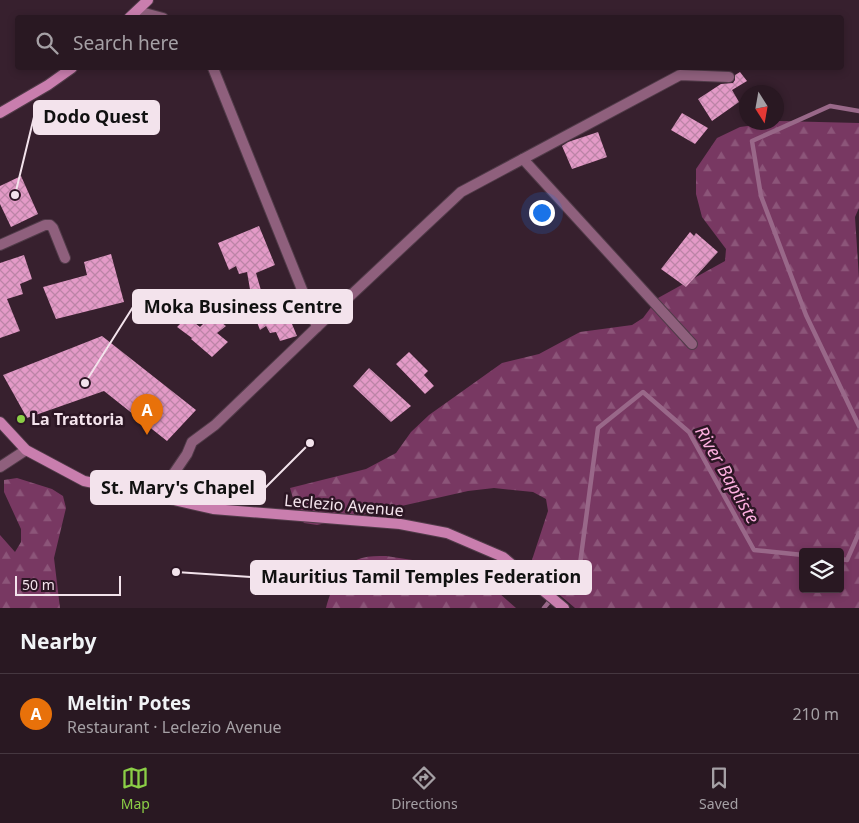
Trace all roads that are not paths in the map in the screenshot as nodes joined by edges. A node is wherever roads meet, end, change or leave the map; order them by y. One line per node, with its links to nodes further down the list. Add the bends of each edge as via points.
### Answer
1 (148, 0): 2 (main road)
2 (133, 14)
3 (69, 70): 6 (main road)
4 (214, 70): 10 (street)
5 (729, 77): 7 (street, via 680,75)
6 (0, 113)
7 (523, 159): 10 (street, via 461,192); 11 (street)
8 (0, 245): 9 (street, via 50,225)
9 (65, 258)
10 (317, 327): 15 (street, via 215,425 192,442 172,476)
11 (692, 344)
12 (0, 422): 13 (main road, Leclezio Avenue)
13 (26, 450): 14 (street); 15 (main road, Leclezio Avenue, via 84,481)
14 (0, 467)
15 (152, 495): 16 (main road, Leclezio Avenue, via 213,509 400,524 447,532 502,557)
16 (564, 608)

